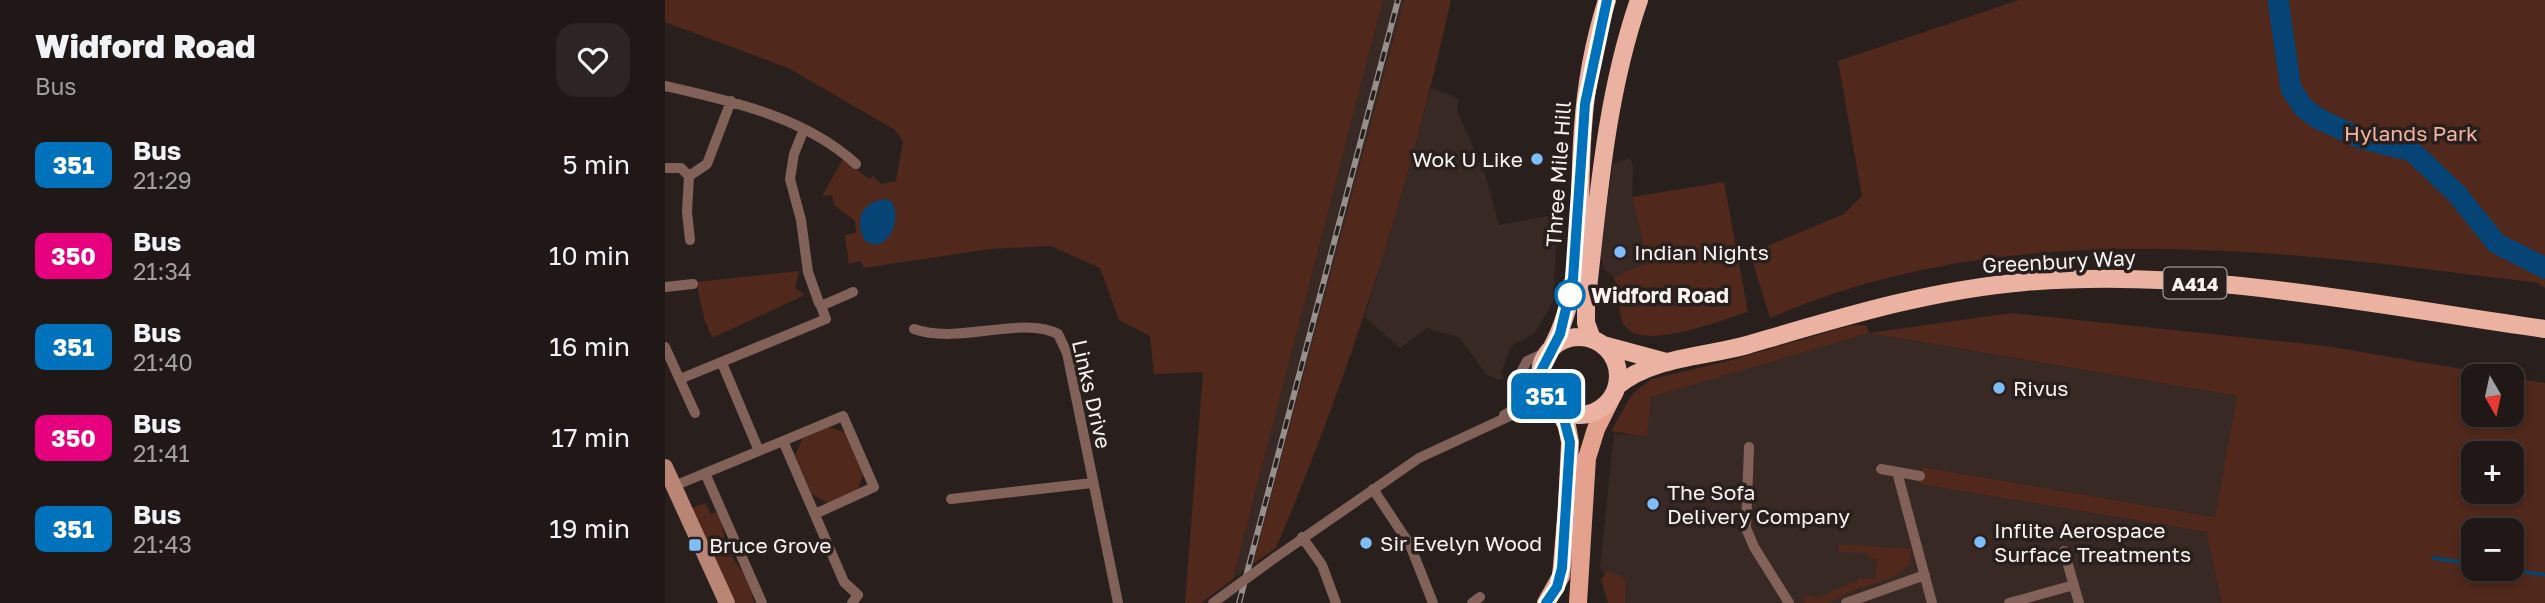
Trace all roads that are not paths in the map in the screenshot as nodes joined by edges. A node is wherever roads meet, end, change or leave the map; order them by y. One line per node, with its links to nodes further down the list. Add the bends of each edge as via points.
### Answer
1 (1607, 0): 18 (highway, Three Mile Hill, via 1585,104 1573,279 1560,334)
2 (1639, 0): 16 (highway, Three Mile Hill, via 1619,69 1600,183 1586,306 1586,323)
3 (665, 86): 4 (street)
4 (730, 101): 5 (street); 8 (street, via 707,164)
5 (804, 129): 6 (street); 13 (street, via 790,179 808,272)
6 (856, 164)
7 (665, 168): 8 (street, via 681,168)
8 (689, 176): 9 (street)
9 (690, 240)
10 (693, 284): 11 (street)
11 (665, 287)
12 (853, 292): 20 (street, via 821,306 826,319)
13 (819, 303)
14 (914, 329): 35 (street, Links Drive, via 940,336 1038,328 1058,334 1067,353)
15 (2545, 329): 19 (highway, Greenbury Way / A414, via 2224,285 2075,279 1992,285 1922,297)
16 (1598, 342): 18 (highway, A414, via 1567,339); 19 (highway, Greenbury Way / A414); 23 (highway, via 1616,364)
17 (665, 346): 21 (street)
18 (1550, 350): 22 (street, via 1527,361); 24 (highway, via 1540,376)
19 (1666, 362): 23 (highway, Greenbury Way / A414, via 1634,374)
20 (722, 363): 21 (street); 29 (street)
21 (680, 379): 25 (street)
22 (1519, 382): 24 (street, via 1529,398); 26 (street, via 1511,411)
23 (1613, 393): 24 (highway, A414, via 1587,414 1570,414); 52 (main road, via 1587,458)
24 (1552, 406): 26 (street, via 1529,407); 51 (main road, via 1567,426 1570,442 1561,576)
25 (695, 413)
26 (1484, 428): 37 (street, via 1419,458)
27 (783, 441): 29 (street); 39 (street); 39 (street, via 843,416 874,487)
28 (1749, 447): 53 (street, via 1746,528)
29 (759, 451): 33 (street)
30 (665, 467): 36 (main road)
31 (1881, 469): 32 (street)
32 (1897, 472): 34 (street); 42 (street)
33 (705, 473): 36 (street); 45 (street)
34 (1920, 476)
35 (1091, 483): 38 (street); 47 (street, Links Drive)
36 (674, 486): 44 (main road)
37 (1373, 489): 40 (street); 50 (street, via 1411,545)
38 (951, 499)
39 (815, 514): 46 (street, via 844,583 858,595)
40 (1302, 537): 48 (street, bridge); 49 (street, via 1322,565)
41 (2064, 551): 43 (street)
42 (1925, 576): 54 (street); 55 (street)
43 (2074, 585): 56 (street); 57 (street)
44 (727, 603)
45 (762, 603)
46 (852, 603)
47 (1118, 603)
48 (1213, 603)
49 (1336, 603)
50 (1433, 603)
51 (1546, 603)
52 (1578, 603)
53 (1789, 603)
54 (1846, 603)
55 (1932, 603)
56 (2009, 603)
57 (2079, 603)

